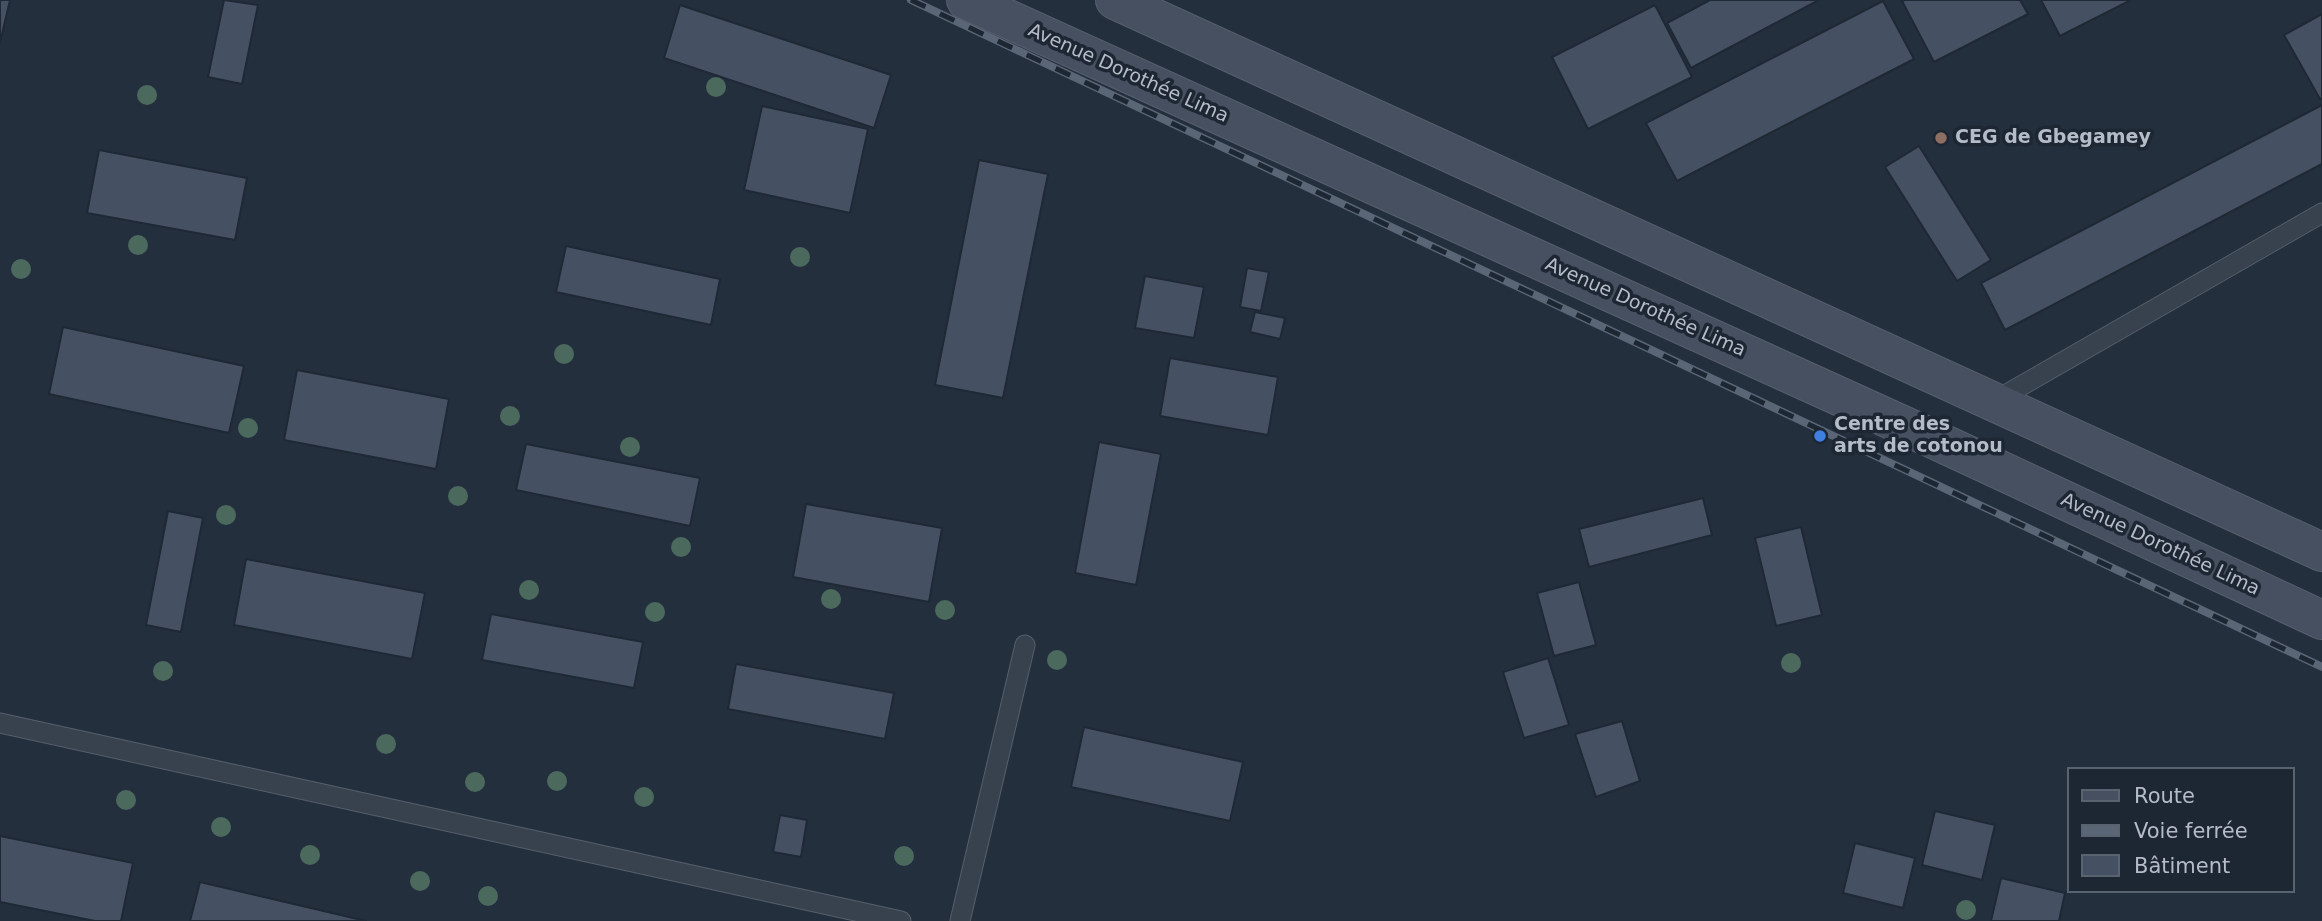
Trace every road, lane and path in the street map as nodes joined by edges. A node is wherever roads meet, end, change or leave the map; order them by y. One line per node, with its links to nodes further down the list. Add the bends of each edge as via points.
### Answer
1 (966, 0): 6 (main road, Avenue Dorothée Lima)
2 (1115, 0): 4 (main road)
3 (2322, 213): 4 (lane)
4 (1993, 402): 5 (main road)
5 (2322, 552)
6 (2322, 620)
7 (1025, 645): 10 (lane)
8 (0, 723): 9 (lane)
9 (901, 921)
10 (960, 921)

